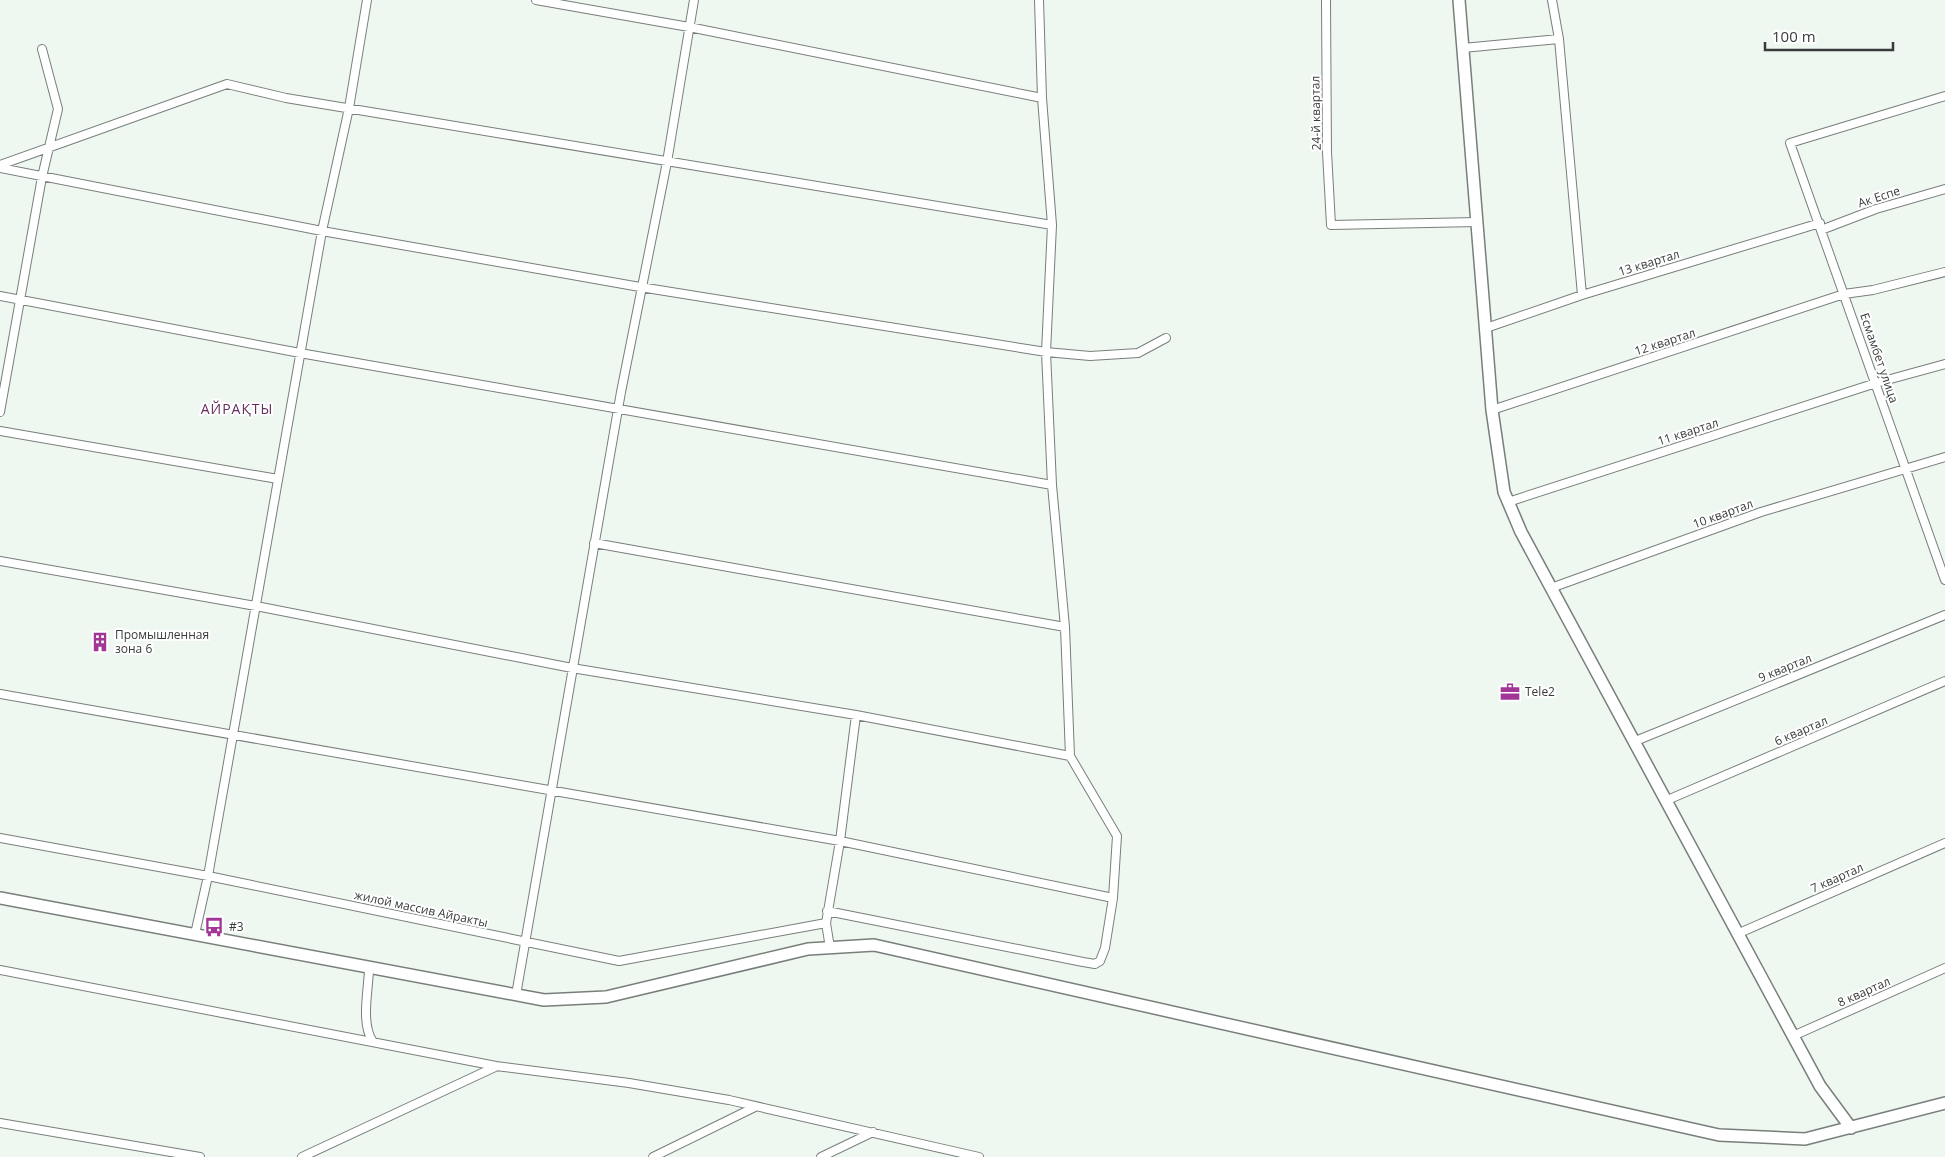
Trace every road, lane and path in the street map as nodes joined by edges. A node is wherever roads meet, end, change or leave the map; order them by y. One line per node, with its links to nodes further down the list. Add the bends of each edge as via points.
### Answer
1 (367, 0): 14 (street)
2 (536, 0): 8 (street)
3 (694, 0): 8 (street)
4 (1039, 0): 13 (street)
5 (1326, 0): 20 (street, 24-й квартал, via 1331,225)
6 (1459, 0): 10 (main road)
7 (1552, 0): 9 (street)
8 (689, 27): 13 (street); 16 (street)
9 (1559, 39): 10 (street); 27 (street)
10 (1463, 48): 20 (main road)
11 (42, 50): 15 (street, via 58,109)
12 (1945, 96): 22 (street, Есмамбет улица, via 1790,143)
13 (1042, 98): 21 (street)
14 (349, 108): 15 (street, via 227,84); 16 (street); 23 (street)
15 (49, 147): 17 (street); 18 (street)
16 (667, 162): 21 (street); 25 (street)
17 (0, 166): 18 (street)
18 (42, 178): 23 (street); 29 (street)
19 (1945, 189): 22 (street, Ак Еспе)
20 (1477, 222): 30 (main road)
21 (1052, 225): 32 (street)
22 (1821, 226): 26 (street, Есмамбет улица); 27 (street, 13 квартал)
23 (322, 231): 25 (street); 33 (street)
24 (1945, 272): 26 (street)
25 (640, 287): 32 (street); 36 (street)
26 (1844, 294): 35 (street, Есмамбет улица); 37 (street, 12 квартал)
27 (1582, 295): 30 (street, 13 квартал)
28 (0, 296): 29 (street)
29 (19, 299): 33 (street); 38 (street)
30 (1486, 328): 37 (main road)
31 (1166, 338): 32 (street, via 1138,353 1090,356)
32 (1046, 352): 43 (street)
33 (300, 353): 36 (street); 42 (street)
34 (1945, 364): 35 (street)
35 (1876, 383): 41 (street, Есмамбет улица); 44 (street, 11 квартал)
36 (618, 408): 43 (street); 45 (street)
37 (1492, 410): 44 (main road)
38 (0, 412)
39 (0, 431): 42 (street)
40 (1945, 457): 41 (street)
41 (1906, 468): 47 (street, Есмамбет улица); 48 (street, 10 квартал, via 1760,512)
42 (278, 479): 49 (street)
43 (1052, 485): 51 (street)
44 (1508, 502): 48 (main road)
45 (594, 543): 51 (street); 52 (street)
46 (0, 561): 49 (street)
47 (1945, 580)
48 (1551, 588): 57 (main road)
49 (256, 606): 52 (street); 56 (street)
50 (1945, 615): 57 (street, 9 квартал)
51 (1065, 627): 58 (street)
52 (572, 668): 55 (street); 59 (street)
53 (1945, 681): 60 (street, 6 квартал)
54 (0, 694): 56 (street)
55 (856, 715): 58 (street); 62 (street)
56 (233, 735): 59 (street); 64 (street)
57 (1633, 742): 60 (main road)
58 (1070, 756): 66 (street, via 1117,836)
59 (550, 791): 62 (street); 71 (street)
60 (1665, 801): 70 (main road)
61 (0, 838): 64 (street, жилой массив Айракты)
62 (840, 841): 66 (street); 67 (street)
63 (1945, 843): 70 (street, 7 квартал)
64 (208, 876): 69 (street); 71 (street, жилой массив Айракты)
65 (0, 898): 69 (main road)
66 (1113, 898): 67 (street, via 1105,948 1100,961 1095,964)
67 (827, 911): 68 (street)
68 (826, 923): 71 (street, жилой массив Айракты, via 619,961); 72 (street)
69 (195, 934): 73 (main road)
70 (1737, 934): 77 (main road)
71 (525, 942): 76 (street)
72 (830, 948): 76 (main road, via 808,948 606,997 544,1000); 83 (main road, via 874,945 1719,1135 1805,1139)
73 (369, 967): 76 (main road); 78 (street, via 367,1022)
74 (1945, 968): 77 (street, 8 квартал)
75 (0, 970): 78 (street)
76 (516, 995)
77 (1793, 1036): 83 (main road, via 1820,1086)
78 (373, 1042): 79 (street)
79 (496, 1066): 81 (street, via 629,1083); 86 (street)
80 (1945, 1104): 83 (main road)
81 (755, 1106): 84 (street); 87 (street)
82 (0, 1122): 85 (street)
83 (1851, 1128)
84 (873, 1132): 88 (street); 89 (street)
85 (200, 1157)
86 (302, 1157)
87 (653, 1157)
88 (821, 1157)
89 (979, 1157)

